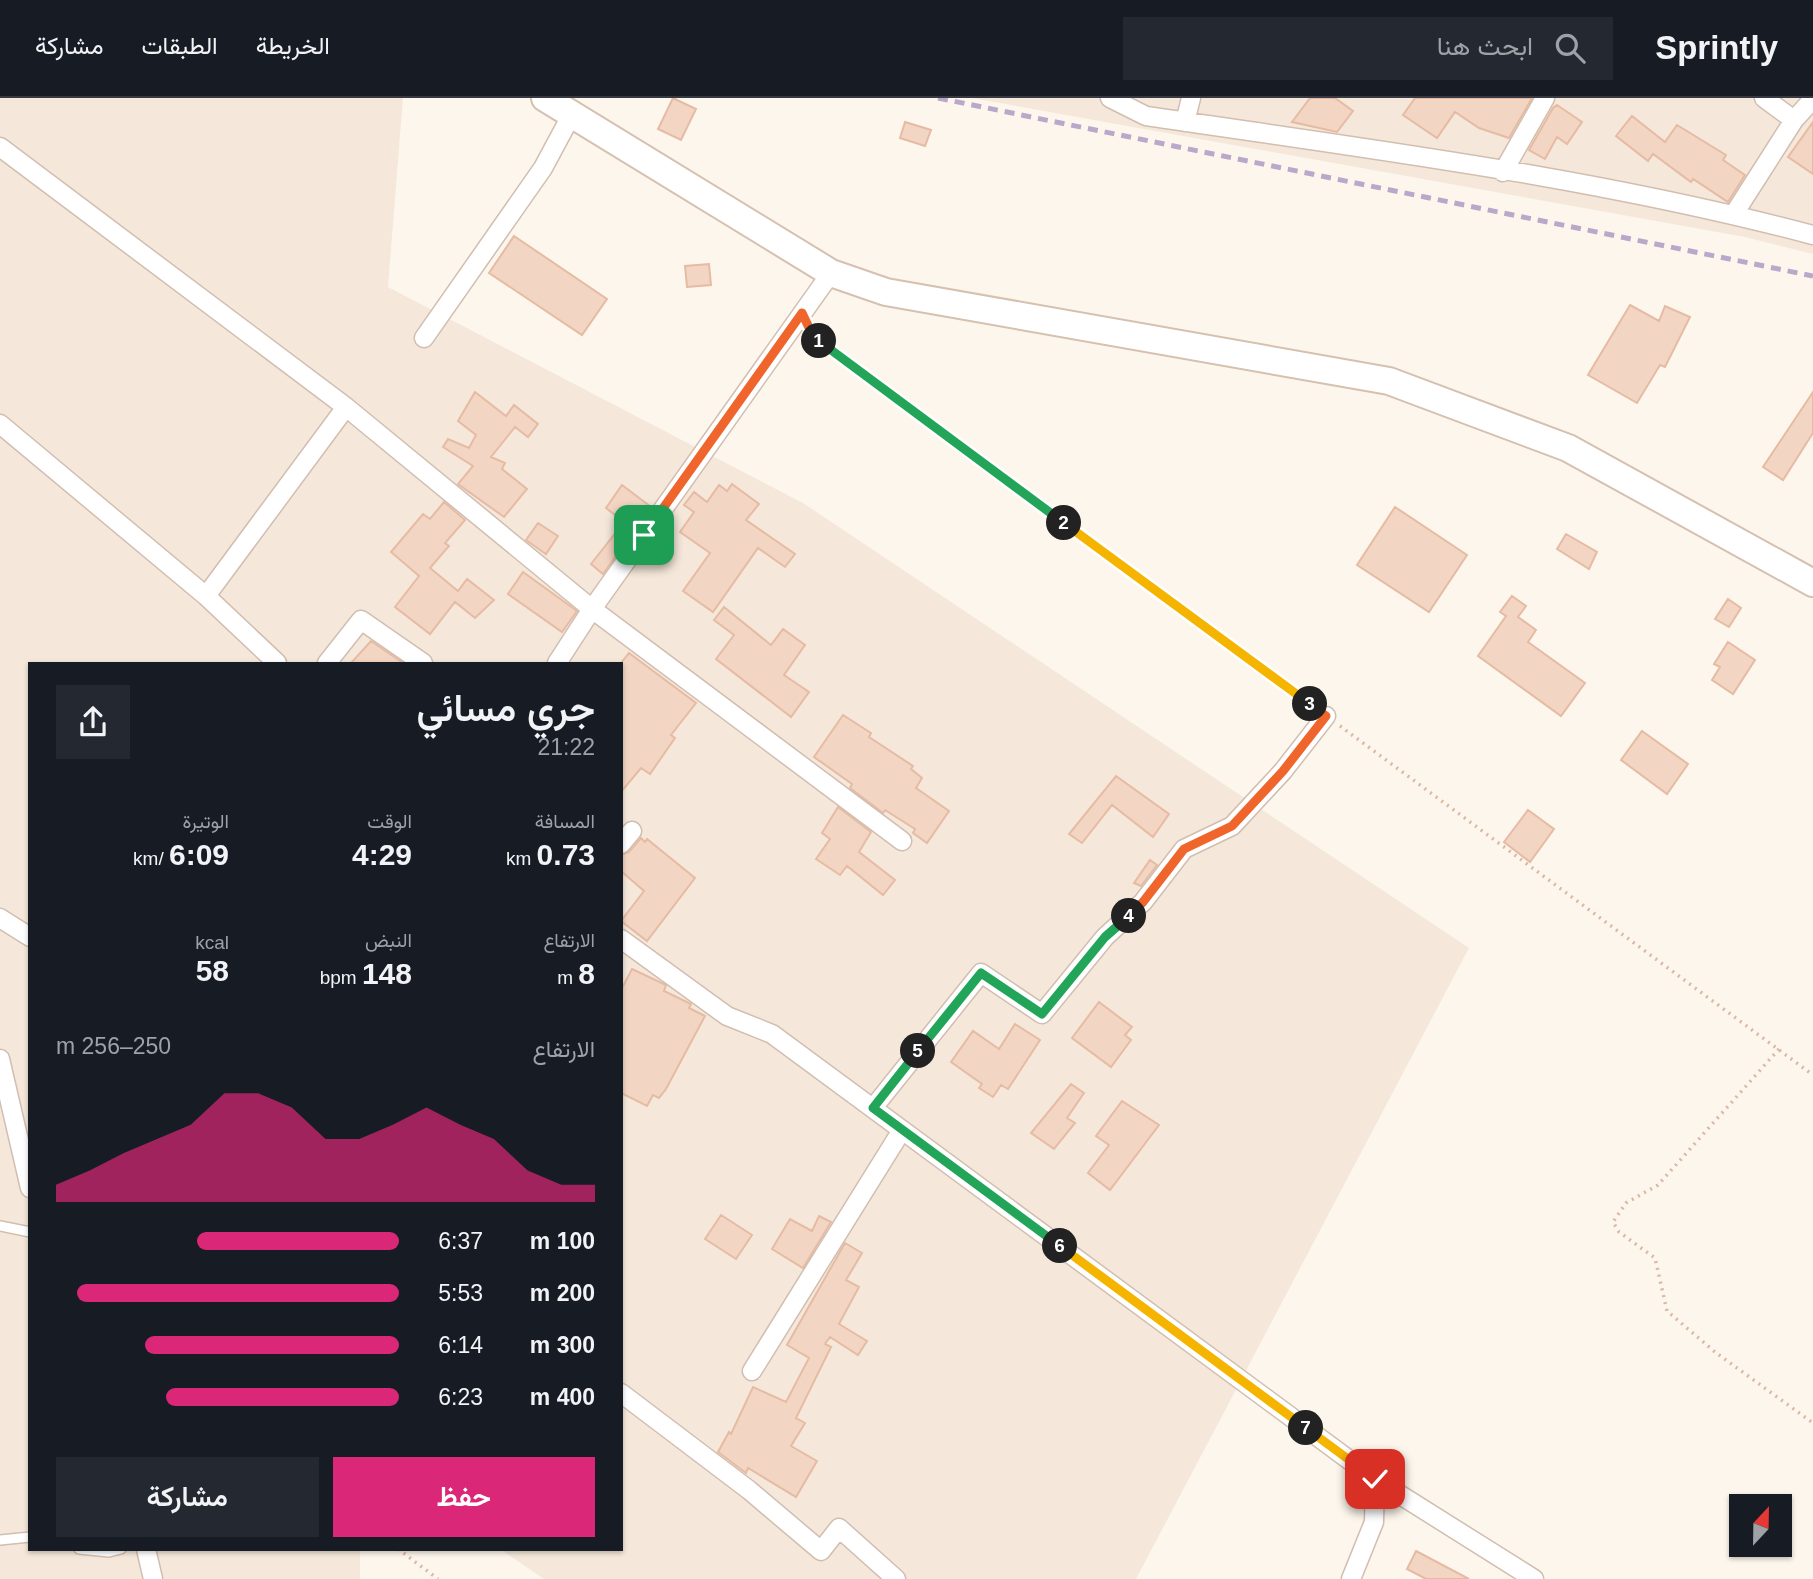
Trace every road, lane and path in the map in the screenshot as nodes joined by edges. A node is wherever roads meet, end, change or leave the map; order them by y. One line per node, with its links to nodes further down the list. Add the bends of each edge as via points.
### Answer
1 (545, 98): 7 (street)
2 (1110, 98): 9 (street, via 1146,116)
3 (1191, 98): 9 (street)
4 (1545, 98): 11 (street)
5 (1764, 98): 8 (street)
6 (1813, 99): 8 (street)
7 (572, 114): 14 (street); 16 (street, via 543,168)
8 (1794, 120): 12 (street)
9 (1185, 122): 11 (street)
10 (0, 147): 17 (street)
11 (1503, 172): 12 (street)
12 (1734, 214): 13 (street)
13 (1813, 235)
14 (831, 273): 15 (street); 19 (street, via 886,292 1390,381 1568,448)
15 (802, 313): 21 (street); 26 (path, via 813,336 877,386)
16 (424, 338)
17 (346, 407): 20 (street); 21 (street)
18 (0, 424): 20 (street)
19 (1813, 583)
20 (206, 596): 22 (street)
21 (592, 609): 25 (street); 27 (street)
22 (275, 662)
23 (328, 662): 24 (street, via 362,620)
24 (422, 662)
25 (557, 662)
26 (1326, 716): 31 (path); 34 (street, via 1232,826 1184,849 1042,1014 981,973)
27 (902, 841)
28 (0, 918): 29 (street)
29 (28, 936)
30 (623, 940): 34 (street, via 727,1016 772,1034)
31 (1779, 1049): 33 (path); 41 (path, via 1658,1185 1626,1203 1613,1222 1619,1232 1655,1258 1667,1311)
32 (0, 1059): 36 (street)
33 (1813, 1075)
34 (873, 1108): 35 (street)
35 (902, 1130): 39 (street); 42 (street)
36 (28, 1179)
37 (0, 1226): 38 (lane)
38 (28, 1232)
39 (752, 1371)
40 (623, 1395): 49 (street, via 821,1551 839,1528)
41 (1813, 1423)
42 (1375, 1479): 50 (street, via 1374,1522); 51 (street)
43 (28, 1536): 44 (lane)
44 (0, 1540)
45 (146, 1551): 47 (street)
46 (401, 1551): 48 (path)
47 (153, 1579)
48 (438, 1579)
49 (896, 1579)
50 (1351, 1579)
51 (1534, 1579)

